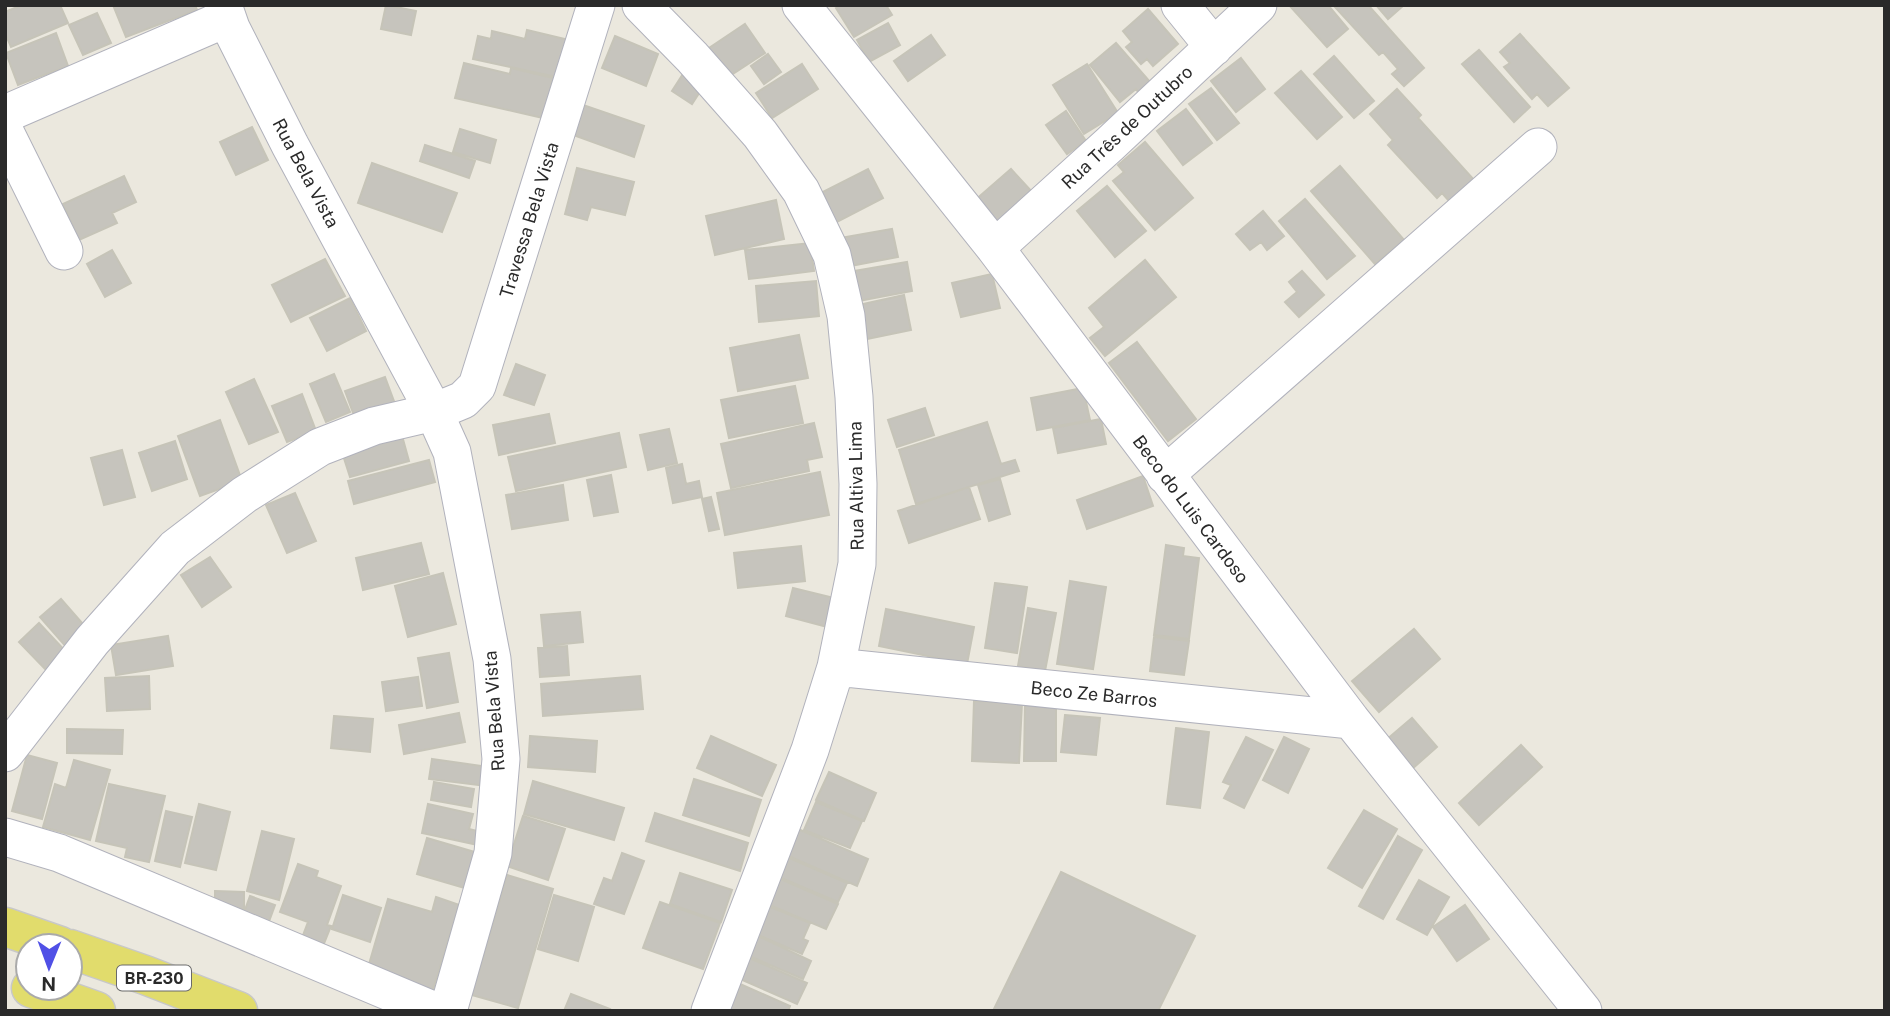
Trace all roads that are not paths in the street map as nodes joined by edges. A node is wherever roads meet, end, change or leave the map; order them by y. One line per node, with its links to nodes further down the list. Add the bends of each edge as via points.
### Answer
1 (596, 5): 13 (street, Travessa Bela Vista, via 477,386 463,400)
2 (642, 5): 15 (street, Rua Altiva Lima, via 760,134 801,191 832,255 846,316 858,485 857,564)
3 (801, 5): 11 (street, Beco do Luis Cardoso)
4 (1180, 5): 7 (street)
5 (1258, 5): 7 (street, Rua Três de Outubro)
6 (225, 12): 8 (street); 13 (street, Rua Bela Vista, via 290,145)
7 (1214, 47): 11 (street, Rua Três de Outubro)
8 (5, 114)
9 (5, 132): 12 (street)
10 (1538, 147): 14 (street)
11 (995, 248): 14 (street, Beco do Luis Cardoso)
12 (64, 251)
13 (434, 412): 17 (street, via 374,426 320,447 244,495 175,548 92,641); 24 (street, Rua Bela Vista, via 452,452 492,659 501,759 493,853)
14 (1165, 475): 16 (street, Beco do Luis Cardoso)
15 (836, 667): 16 (street, Beco Ze Barros); 25 (street, Rua Altiva Lima, via 810,750)
16 (1352, 720): 26 (street, Beco do Luis Cardoso)
17 (5, 753)
18 (5, 837): 23 (street, via 72,858)
19 (84, 954): 22 (main road, BR-230)
20 (71, 1002): 21 (main road)
21 (96, 1011)
22 (238, 1011)
23 (435, 1011)
24 (448, 1011)
25 (710, 1011)
26 (1583, 1011)

